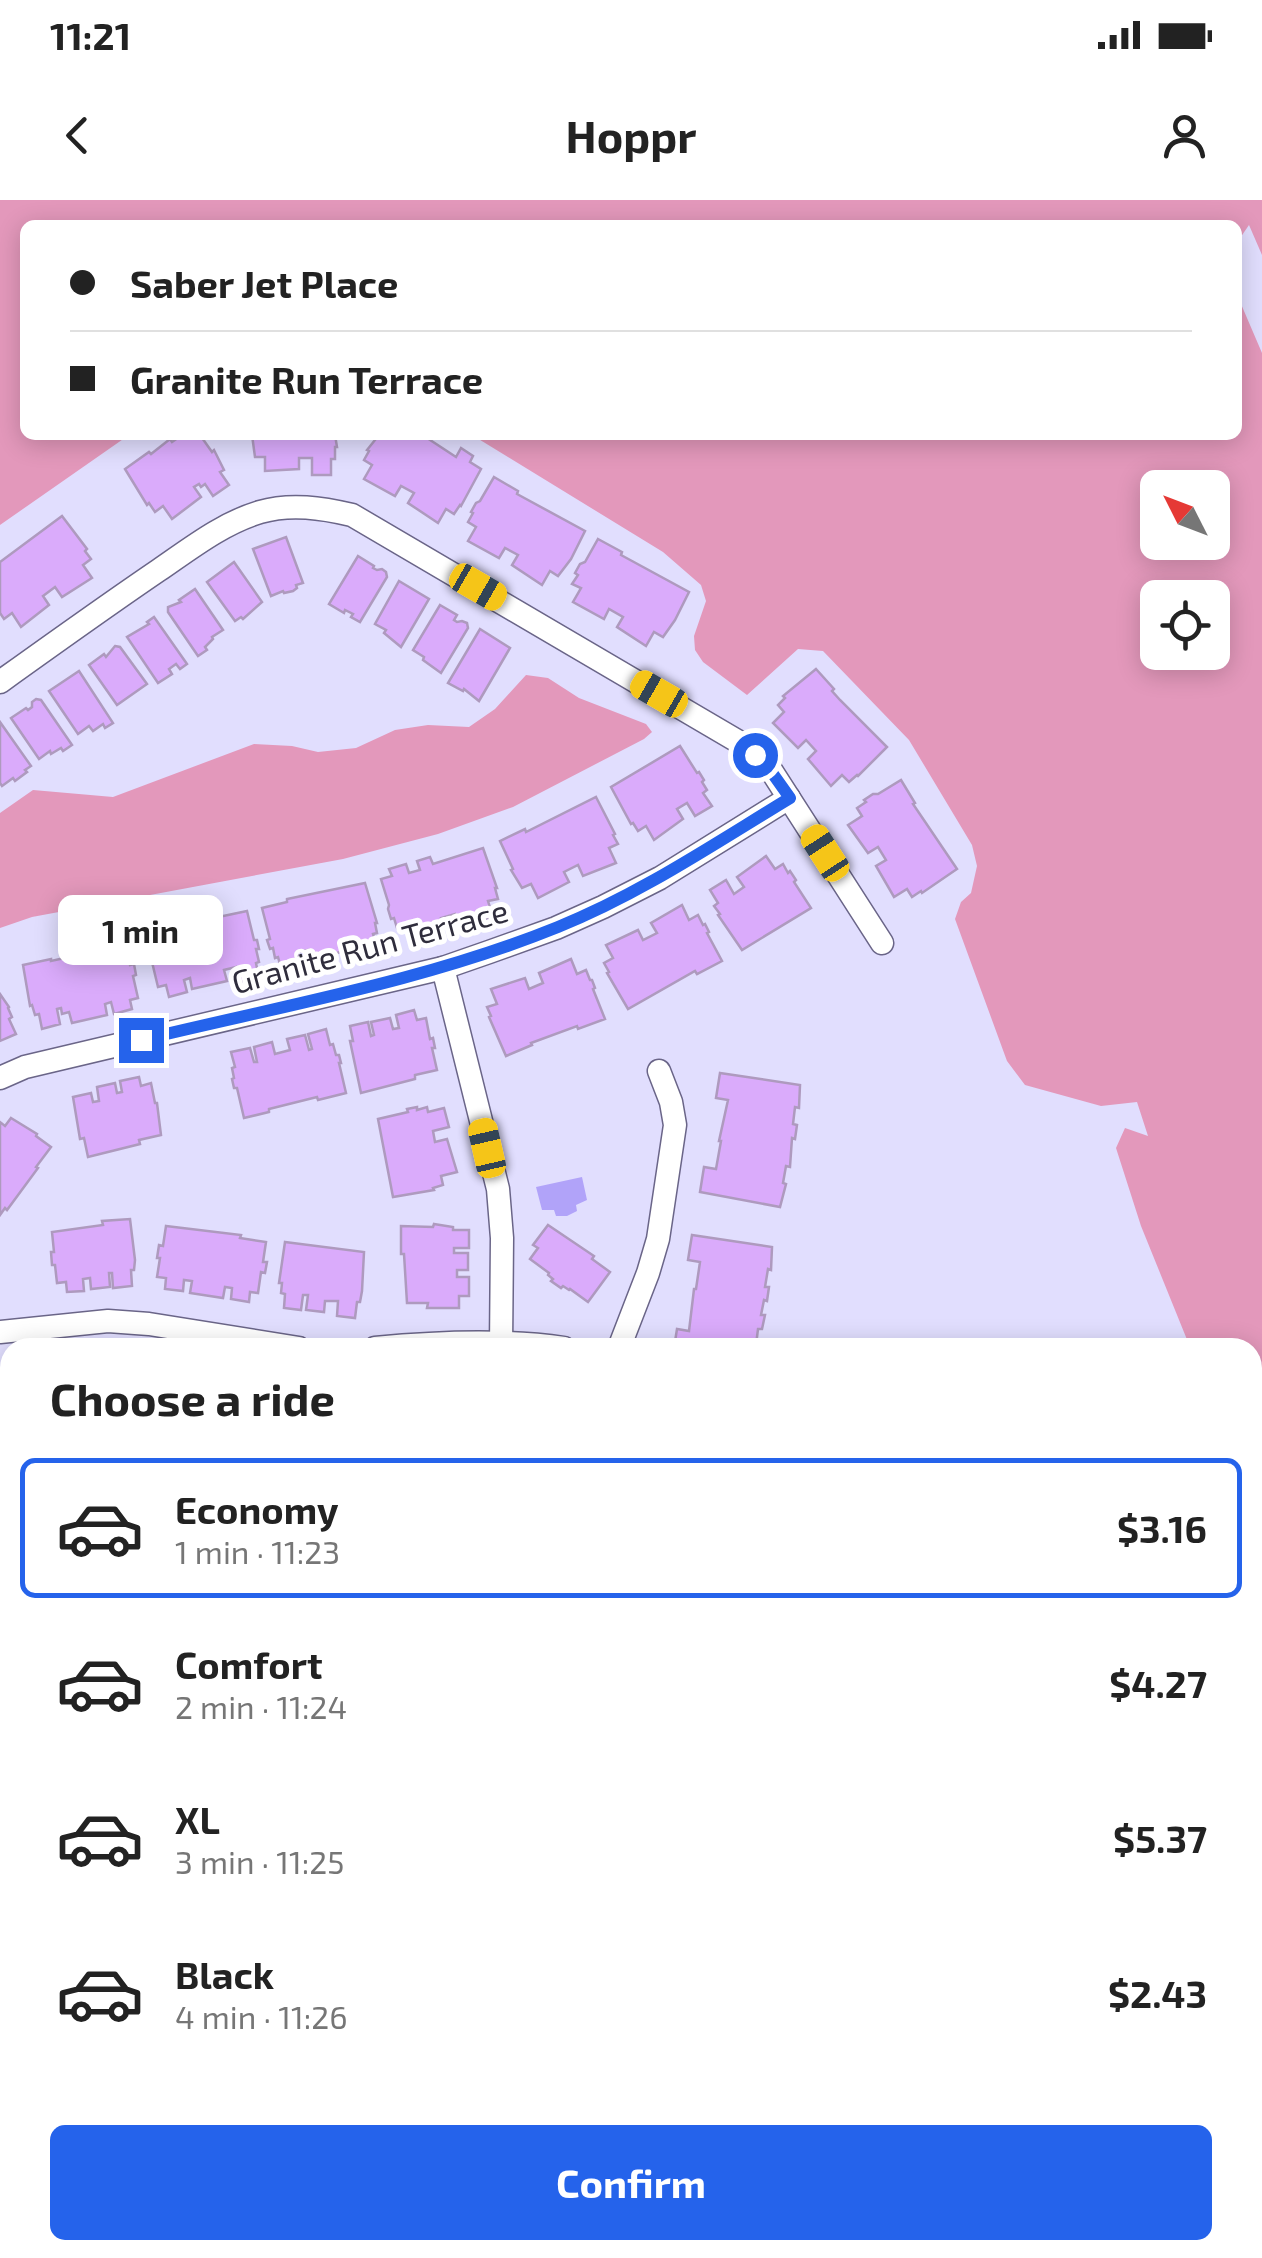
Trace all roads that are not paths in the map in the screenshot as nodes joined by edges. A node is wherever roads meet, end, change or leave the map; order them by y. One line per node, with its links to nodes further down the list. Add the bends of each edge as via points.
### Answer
1 (0, 682): 2 (street, via 215,532 263,511 310,507 352,515 382,531 724,732 768,767)
2 (790, 798): 3 (street); 4 (street, Granite Run Terrace, via 603,907)
3 (882, 943)
4 (442, 968): 6 (street, Granite Run Terrace); 9 (street, via 498,1188)
5 (658, 1071): 10 (street, via 676,1125 658,1239)
6 (0, 1078)
7 (0, 1332): 8 (street, via 108,1321)
8 (236, 1338)
9 (501, 1338)
10 (623, 1338)

